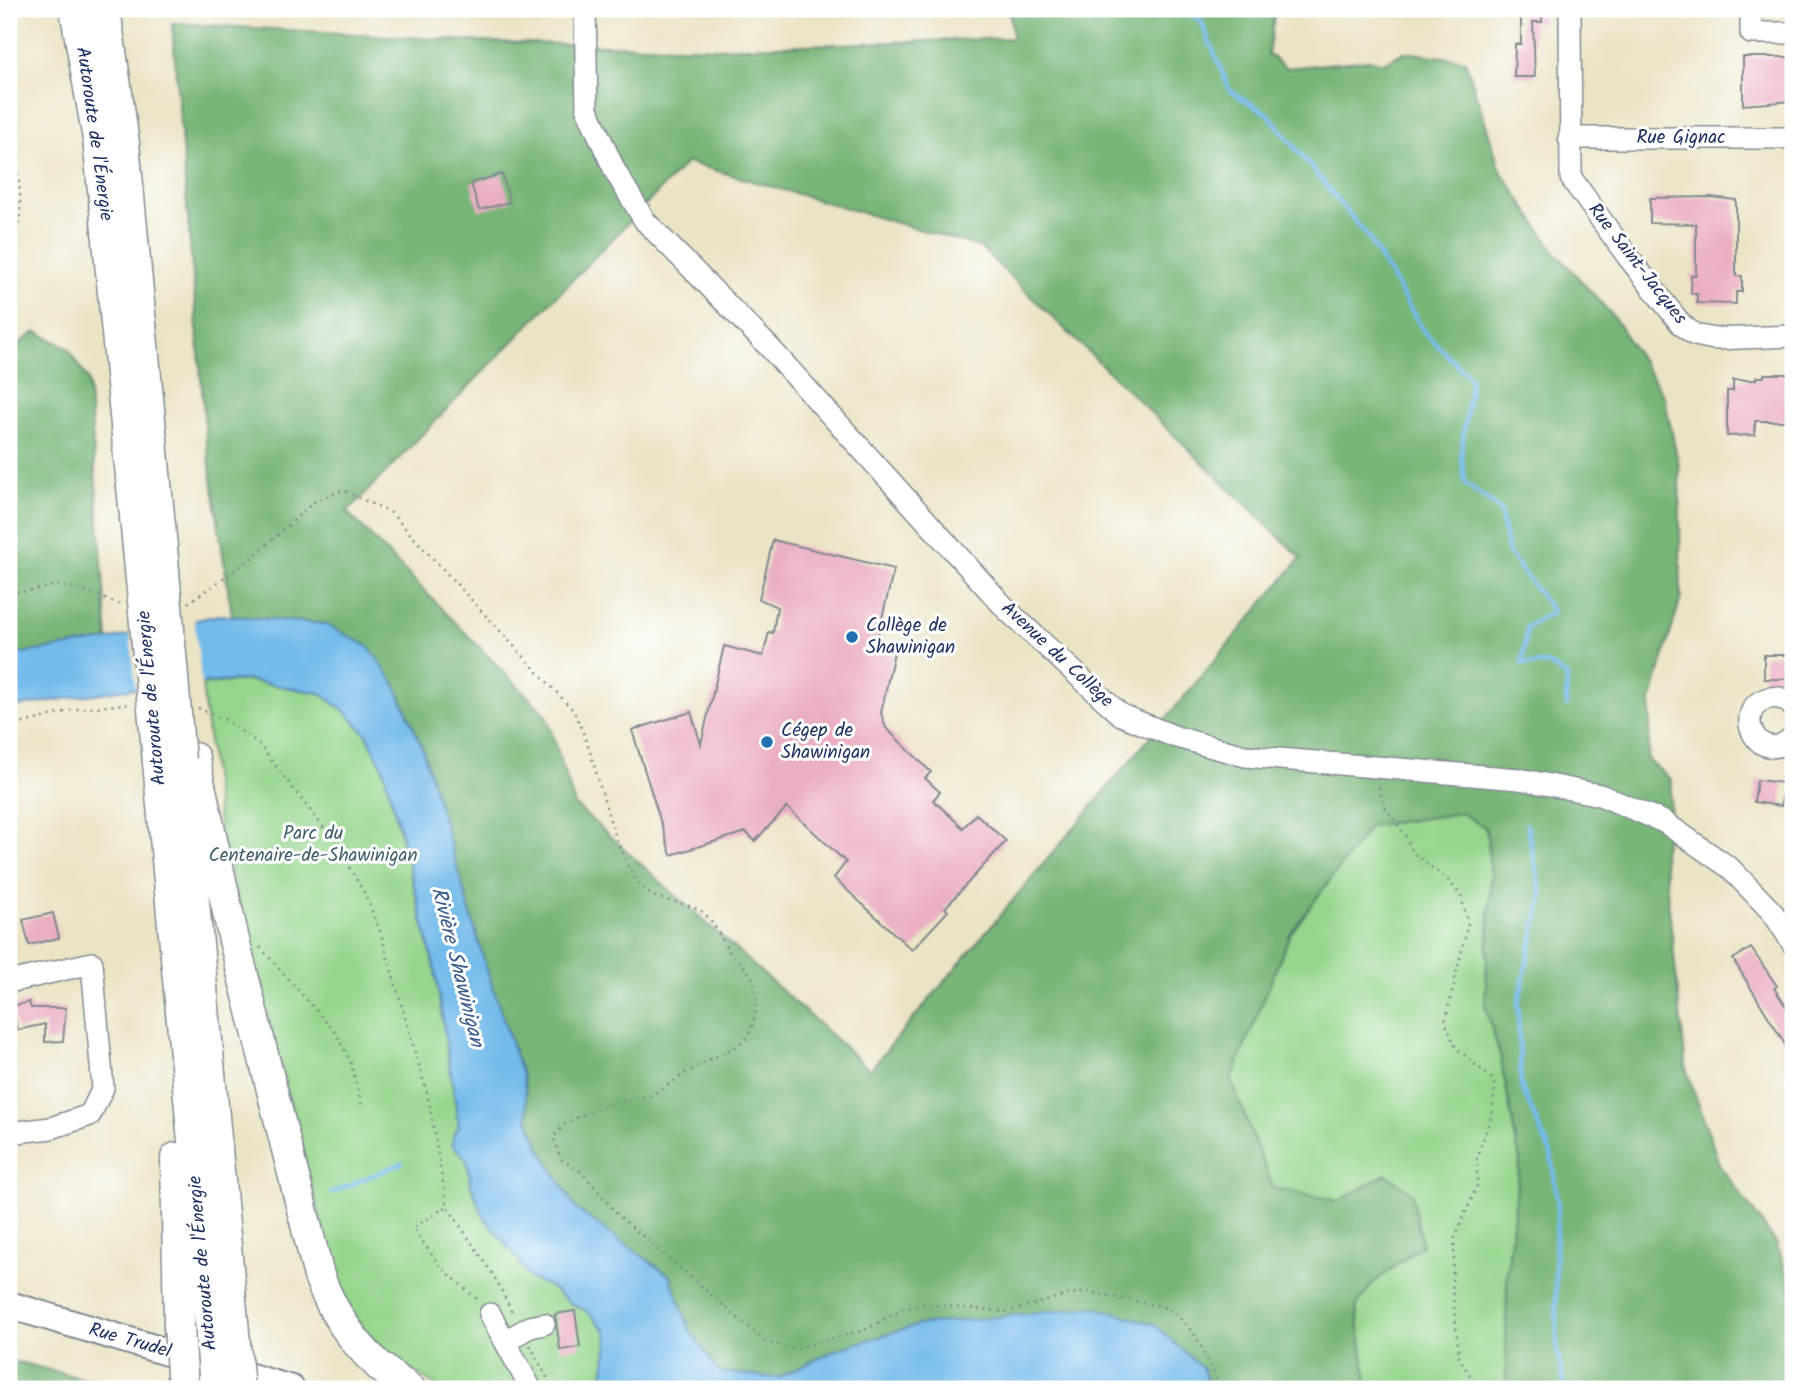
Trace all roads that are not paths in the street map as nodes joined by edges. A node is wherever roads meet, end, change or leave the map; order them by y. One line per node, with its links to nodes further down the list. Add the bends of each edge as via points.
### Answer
1 (75, 9): 10 (highway, Autoroute de l'Énergie, via 97,139)
2 (105, 9): 10 (highway, Autoroute de l'Énergie, via 124,143)
3 (585, 9): 14 (street, Avenue du Collège, via 587,109 615,171 645,220 770,348 1008,611 1121,715 1176,737 1245,756 1519,779 1600,795 1688,837 1730,868 1773,914)
4 (1570, 9): 7 (street, Rue Saint-Jacques)
5 (1751, 9): 6 (street, via 1751,33)
6 (1793, 33)
7 (1569, 138): 8 (street, Rue Gignac); 9 (street, Rue Saint-Jacques, via 1571,178 1681,324 1695,335 1714,338)
8 (1793, 138)
9 (1793, 336)
10 (150, 548): 13 (highway, Autoroute de l'Énergie, bridge); 13 (highway, Autoroute de l'Énergie, bridge, via 173,669)
11 (1793, 708): 12 (street, via 1782,699 1766,699 1754,708 1749,723 1755,738 1769,746 1786,744)
12 (1793, 736)
13 (177, 760): 16 (highway, Autoroute de l'Énergie); 22 (highway, Autoroute de l'Énergie, via 229,1275); 28 (highway, via 234,940 323,1287 356,1344)
14 (1793, 944)
15 (9, 982): 17 (street, via 92,963 103,1088 90,1115 51,1128)
16 (177, 986): 22 (highway, Autoroute de l'Énergie); 23 (highway, bridge)
17 (9, 1133)
18 (9, 1305): 27 (main road, Rue Trudel)
19 (494, 1308): 21 (street)
20 (544, 1324): 21 (street)
21 (505, 1341): 29 (street)
22 (230, 1342): 24 (highway, Autoroute de l'Énergie, bridge); 25 (highway, Autoroute de l'Énergie, bridge); 26 (highway)
23 (183, 1389)
24 (215, 1389)
25 (239, 1389)
26 (256, 1389)
27 (291, 1389)
28 (410, 1389)
29 (531, 1389)

